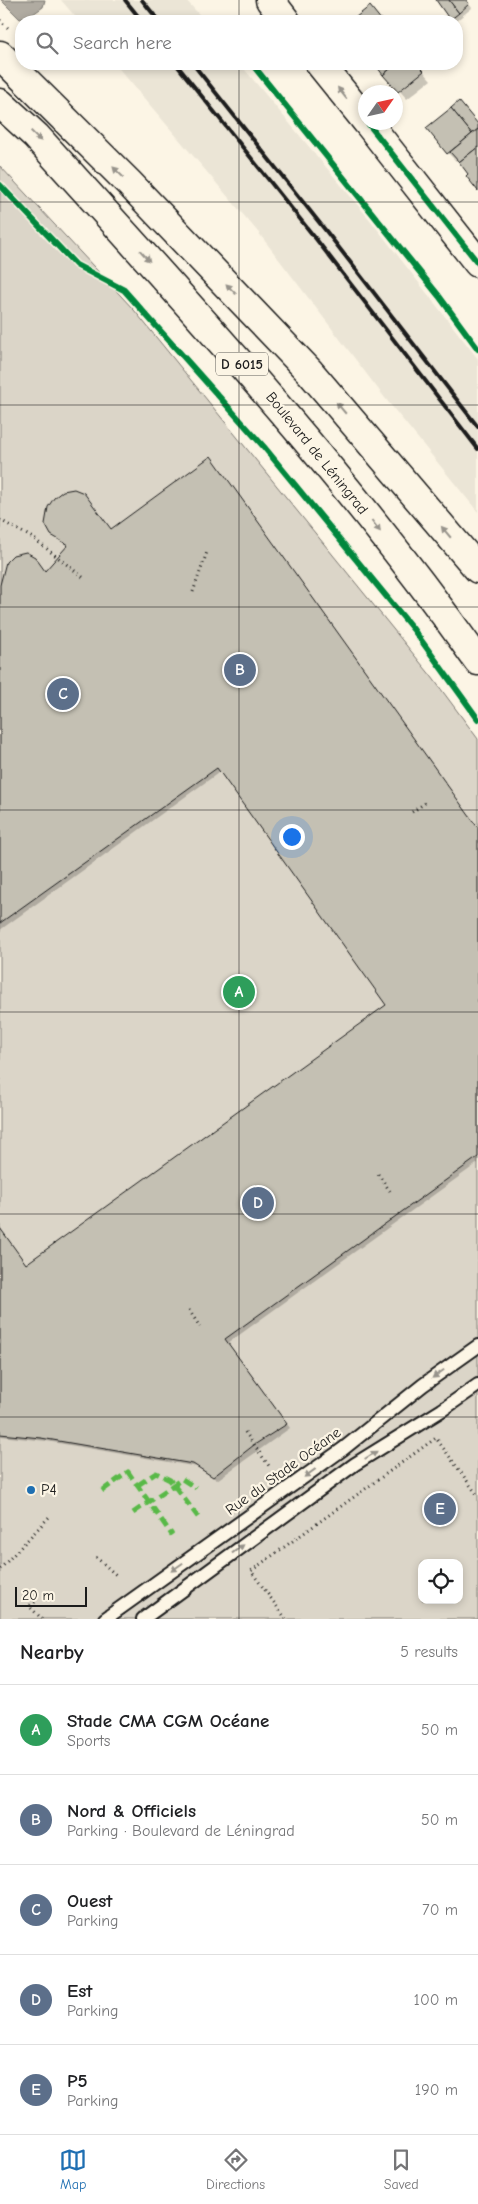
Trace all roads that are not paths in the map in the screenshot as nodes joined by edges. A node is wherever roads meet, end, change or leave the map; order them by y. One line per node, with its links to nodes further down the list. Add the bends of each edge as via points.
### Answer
1 (270, 0): 2 (main road)
2 (281, 15)
3 (0, 55): 5 (main road, D 6015, one-way to 3)
4 (15, 70): 11 (main road, D 6015, one-way to 4, via 310,372 129,183)
5 (15, 70)
6 (325, 70): 8 (main road, one-way to 6)
7 (0, 103): 12 (main road, Boulevard de Léningrad / D 6015, one-way to 12, via 36,136 267,392 370,518)
8 (358, 112)
9 (372, 130): 10 (main road)
10 (478, 263)
11 (478, 569)
12 (478, 661)
13 (478, 1346): 15 (lane, Rue du Stade Océane, one-way to 15, via 336,1454)
14 (478, 1385): 16 (lane, one-way to 14, via 355,1464)
15 (105, 1619)
16 (143, 1619)

